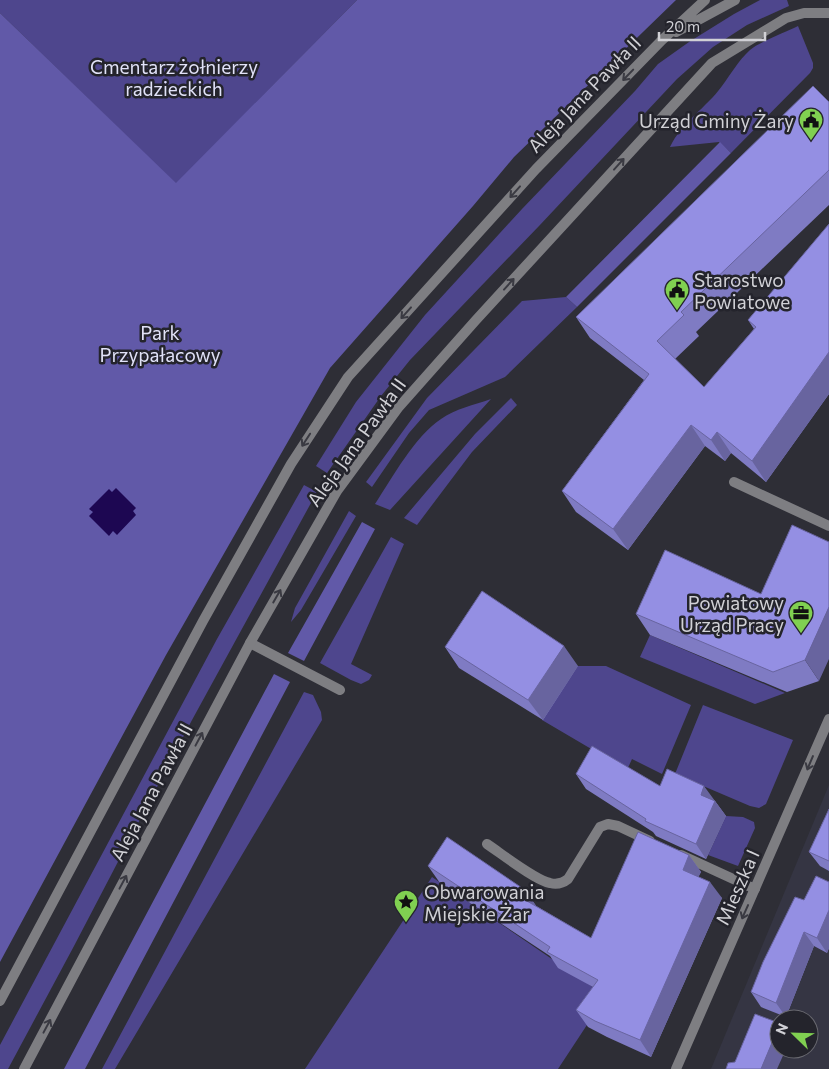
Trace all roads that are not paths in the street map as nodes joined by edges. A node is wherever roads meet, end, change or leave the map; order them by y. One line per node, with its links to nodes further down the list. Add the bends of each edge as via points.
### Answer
1 (705, 0): 4 (street, Aleja Jana Pawła II)
2 (735, 0): 4 (street, Aleja Jana Pawła II)
3 (829, 13): 7 (street, Aleja Jana Pawła II, one-way to 3, via 337,491 398,408 712,63 786,18 804,13)
4 (662, 40): 12 (street, Aleja Jana Pawła II, one-way to 12, via 536,169 348,377 291,464 203,621)
5 (734, 482): 6 (street)
6 (829, 526)
7 (250, 643): 8 (street); 13 (street, Aleja Jana Pawła II, one-way to 7)
8 (340, 690)
9 (829, 719): 11 (street, Mieszka I, one-way to 11)
10 (487, 844): 11 (street, via 540,879 562,884 600,827 608,824)
11 (755, 888): 14 (street, Mieszka I, one-way to 14)
12 (0, 1001)
13 (24, 1069)
14 (676, 1069)

